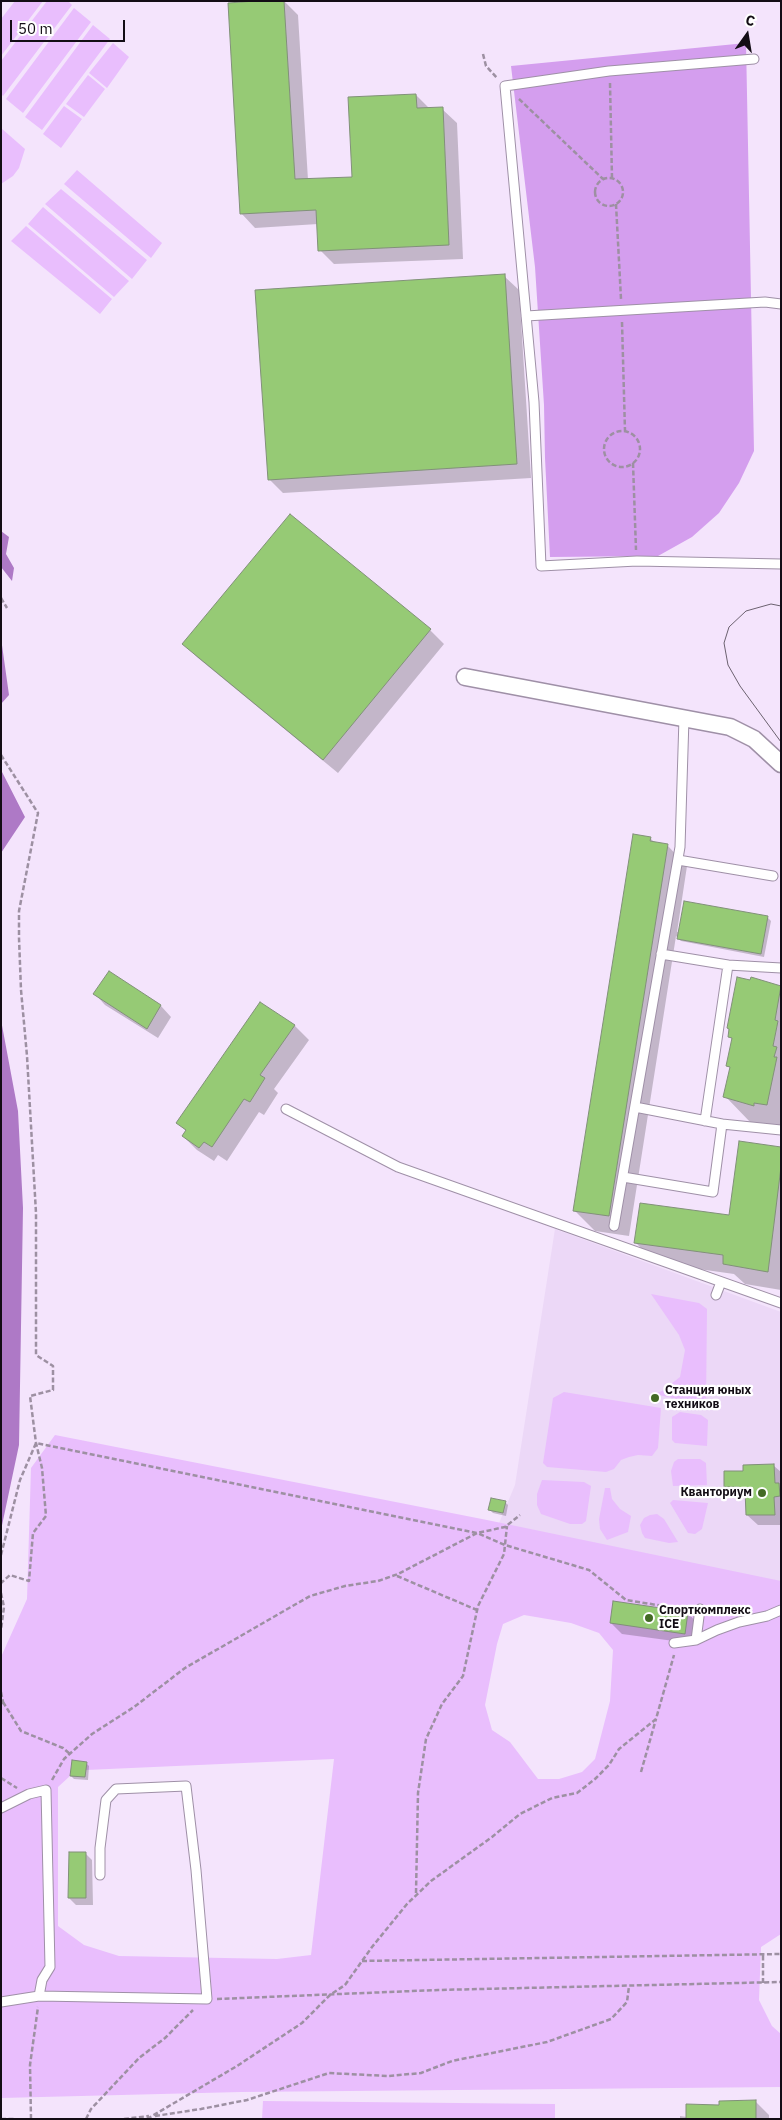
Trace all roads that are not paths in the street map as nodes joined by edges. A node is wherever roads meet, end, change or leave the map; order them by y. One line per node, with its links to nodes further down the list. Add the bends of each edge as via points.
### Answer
1 (754, 58): 3 (lane, via 610,71 505,86)
2 (781, 304): 3 (lane, via 765,302)
3 (526, 316): 4 (lane, via 534,402 541,566 637,561)
4 (781, 564)
5 (465, 677): 6 (street)
6 (684, 718): 7 (street, via 730,727 754,739); 8 (lane)
7 (781, 764)
8 (678, 860): 9 (lane); 10 (lane)
9 (773, 876)
10 (662, 954): 11 (lane); 13 (lane)
11 (728, 965): 12 (lane); 15 (lane)
12 (781, 968)
13 (635, 1107): 15 (lane); 18 (lane)
14 (286, 1109): 20 (lane, via 398,1167)
15 (705, 1121): 16 (lane)
16 (722, 1124): 17 (lane); 18 (lane, via 712,1192)
17 (781, 1130)
18 (623, 1177): 19 (lane)
19 (614, 1226)
20 (721, 1282): 21 (lane); 22 (lane)
21 (716, 1296)
22 (781, 1303)
23 (700, 1610): 25 (lane)
24 (781, 1610): 25 (lane, via 739,1622)
25 (696, 1640): 26 (lane)
26 (674, 1643)
27 (1, 1808): 29 (lane, via 29,1794 46,1790 50,1967 42,1980)
28 (100, 1875): 29 (lane, via 106,1800 116,1789 186,1786 207,2000)
29 (39, 1996): 30 (lane)
30 (1, 2002)

